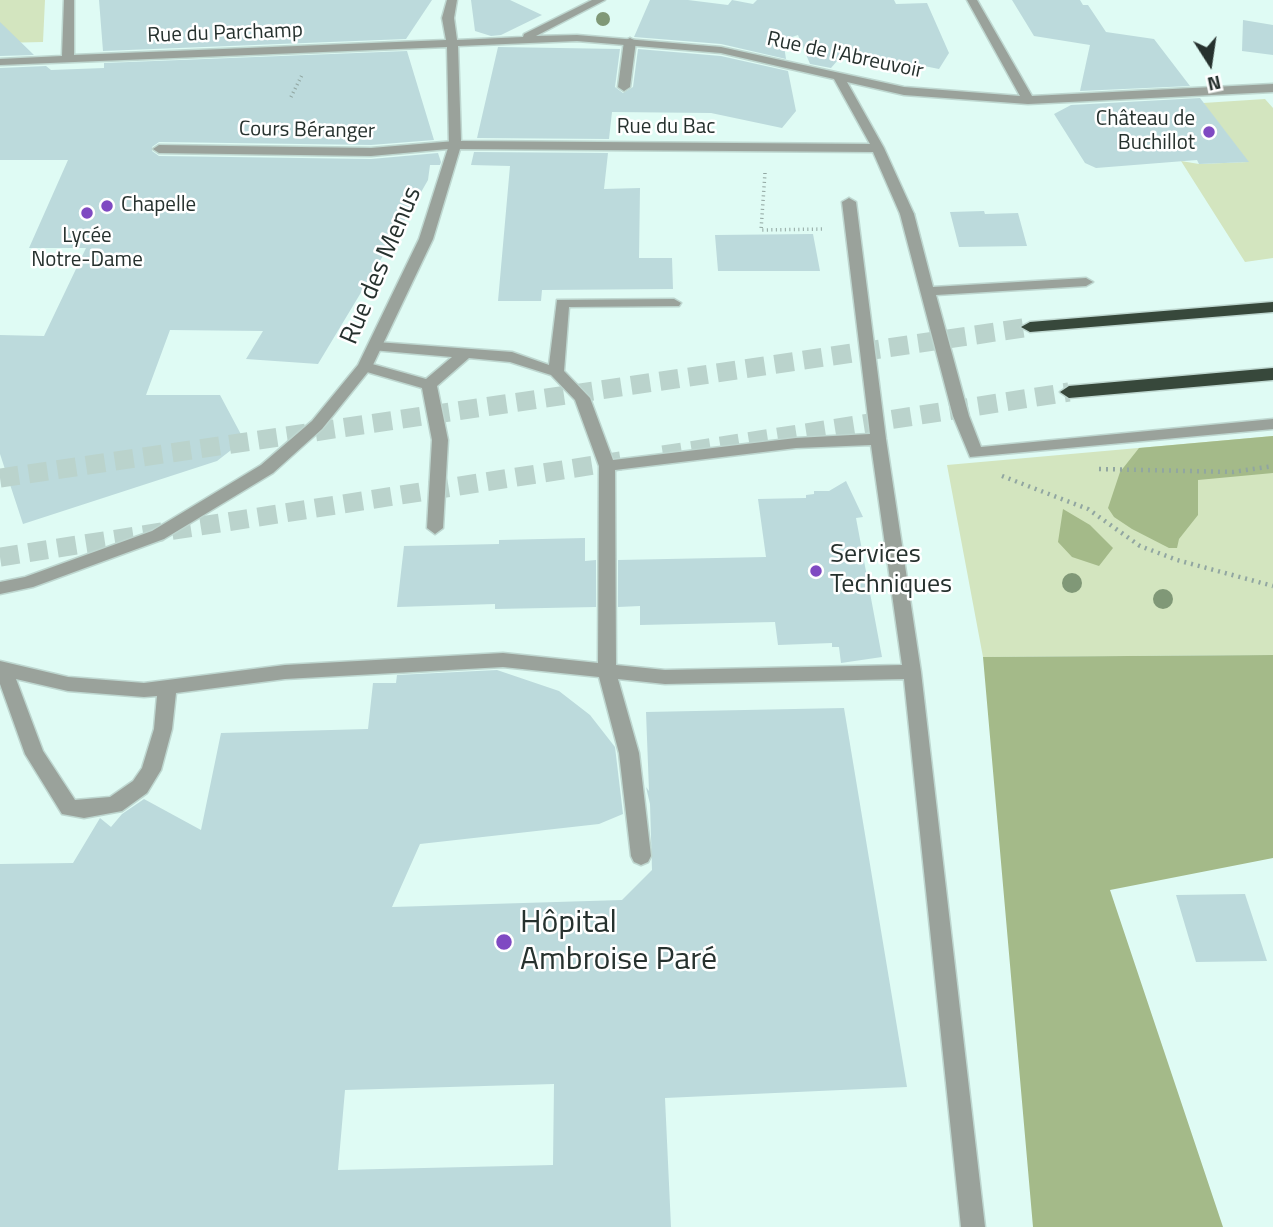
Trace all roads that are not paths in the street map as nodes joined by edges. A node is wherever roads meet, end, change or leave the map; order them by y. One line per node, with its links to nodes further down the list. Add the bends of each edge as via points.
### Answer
1 (69, 0): 8 (street)
2 (452, 0): 7 (street, Rue des Menus, via 448,18)
3 (600, 0): 5 (street)
4 (972, 0): 13 (street)
5 (522, 40): 6 (street, Rue de l'Abreuvoir); 7 (street, Rue de l'Abreuvoir)
6 (630, 41): 10 (street, Rue de l'Abreuvoir, via 721,50); 11 (street)
7 (452, 45): 8 (street, Rue du Parchamp); 14 (street, Rue des Menus)
8 (68, 59): 9 (street, Rue du Parchamp)
9 (0, 62)
10 (837, 74): 13 (street, Rue de l'Abreuvoir, via 904,91); 15 (street)
11 (624, 87)
12 (1273, 88): 13 (street, Rue de l'Abreuvoir)
13 (1028, 100)
14 (455, 145): 15 (street, Rue du Bac); 16 (street, Cours Béranger, via 371,152); 23 (street, Rue des Menus, via 426,239)
15 (878, 148): 19 (street, via 907,214)
16 (159, 149)
17 (849, 202): 31 (street)
18 (1086, 282): 19 (street)
19 (929, 291): 30 (street, via 961,416 976,453)
20 (674, 303): 26 (street, via 562,303)
21 (1273, 307): 22 (highway)
22 (1030, 327)
23 (377, 347): 24 (street); 25 (street, Rue des Menus)
24 (465, 354): 26 (street, via 512,357); 28 (street)
25 (365, 367): 28 (street); 34 (street, Rue des Menus, via 317,425 267,469 158,535 27,583)
26 (556, 372): 32 (street, via 582,398)
27 (1273, 374): 29 (highway)
28 (429, 385): 33 (street, via 440,440)
29 (1069, 392)
30 (1273, 424)
31 (878, 439): 32 (street, via 796,443); 37 (street)
32 (607, 466): 36 (street)
33 (435, 528)
34 (0, 588)
35 (1, 668): 38 (street, via 68,684 144,690); 38 (street, via 34,754 69,808 84,810 115,805 140,787 151,770 163,729)
36 (607, 672): 37 (street, via 666,677); 38 (street, via 491,661 285,672); 39 (street, via 629,753)
37 (912, 672): 40 (street)
38 (167, 687)
39 (641, 856)
40 (973, 1227)

